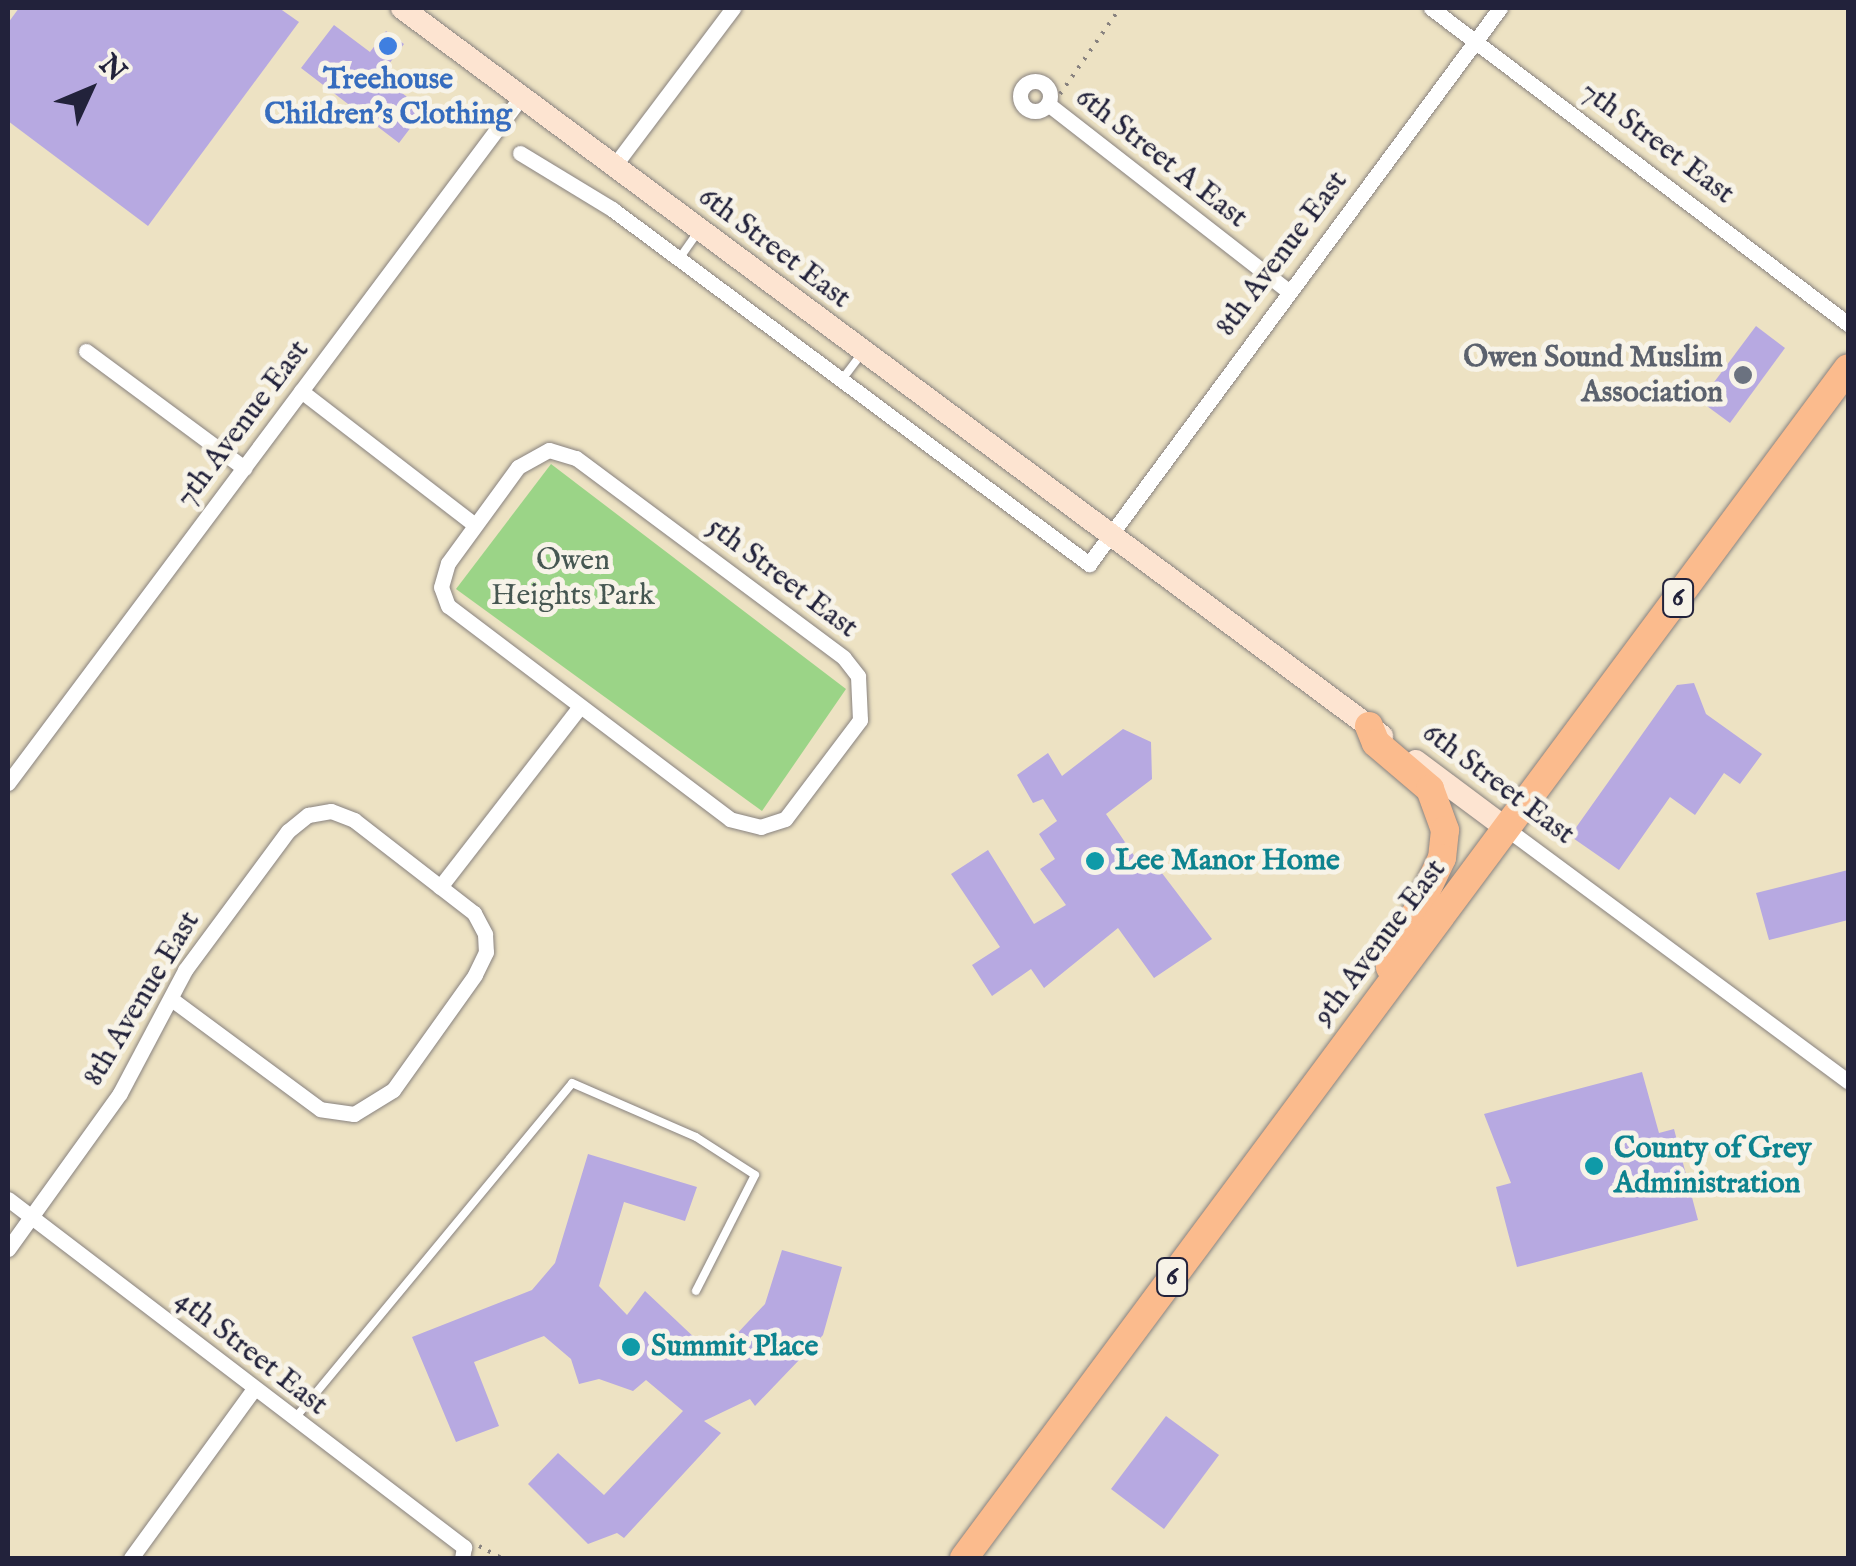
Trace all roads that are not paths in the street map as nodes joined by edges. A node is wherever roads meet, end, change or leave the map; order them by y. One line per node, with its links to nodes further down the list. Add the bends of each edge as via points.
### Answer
1 (402, 8): 6 (main road, 6th Street East)
2 (733, 8): 9 (street)
3 (1431, 8): 5 (street, 7th Street East)
4 (1500, 8): 5 (street, 8th Avenue East)
5 (1476, 41): 12 (street, 8th Avenue East); 13 (street, 7th Street East)
6 (521, 97): 9 (main road, 6th Street East); 18 (street, 7th Avenue East)
7 (1053, 101): 12 (street, 6th Street A East)
8 (520, 153): 11 (street, via 582,187)
9 (614, 166): 10 (main road, 6th Street East)
10 (700, 230): 11 (lane); 15 (main road, 6th Street East)
11 (678, 259): 17 (street)
12 (1288, 291): 21 (street, 8th Avenue East)
13 (1848, 324)
14 (86, 351): 19 (street)
15 (864, 351): 17 (lane); 21 (main road, 6th Street East)
16 (1848, 368): 25 (highway, 9th Avenue East / 6)
17 (841, 382): 21 (street, via 1083,564)
18 (301, 392): 19 (street, 7th Avenue East); 20 (street)
19 (244, 468): 24 (street, 7th Avenue East)
20 (474, 524): 22 (street, 5th Street East, via 444,568 448,606); 22 (street, 5th Street East, via 528,457 548,450 570,454 844,658 864,698 860,720 816,786 784,819 761,827 730,819)
21 (1111, 535): 23 (main road, 6th Street East)
22 (578, 708): 26 (street)
23 (1369, 726): 25 (main road, 6th Street East); 27 (highway, via 1376,743 1430,789 1445,830 1442,858 1406,924)
24 (8, 783)
25 (1507, 828): 27 (highway, 9th Avenue East / 6); 29 (street, 6th Street East)
26 (440, 887): 28 (street, 8th Avenue East, via 347,815 308,814 288,831 185,970); 28 (street, via 479,920 486,952 393,1090 365,1112 320,1108)
27 (1379, 996): 38 (highway, 9th Avenue East / 6)
28 (174, 1001): 31 (street, 8th Avenue East, via 120,1092)
29 (1848, 1081)
30 (8, 1199): 31 (street, 4th Street East)
31 (30, 1217): 32 (street, 8th Avenue East); 34 (street, 4th Street East)
32 (8, 1249)
33 (696, 1291): 35 (lane, via 756,1175 696,1137 572,1083)
34 (254, 1390): 35 (street, 4th Street East); 37 (street)
35 (293, 1420): 36 (street, 4th Street East)
36 (463, 1553)
37 (131, 1558)
38 (964, 1558)

